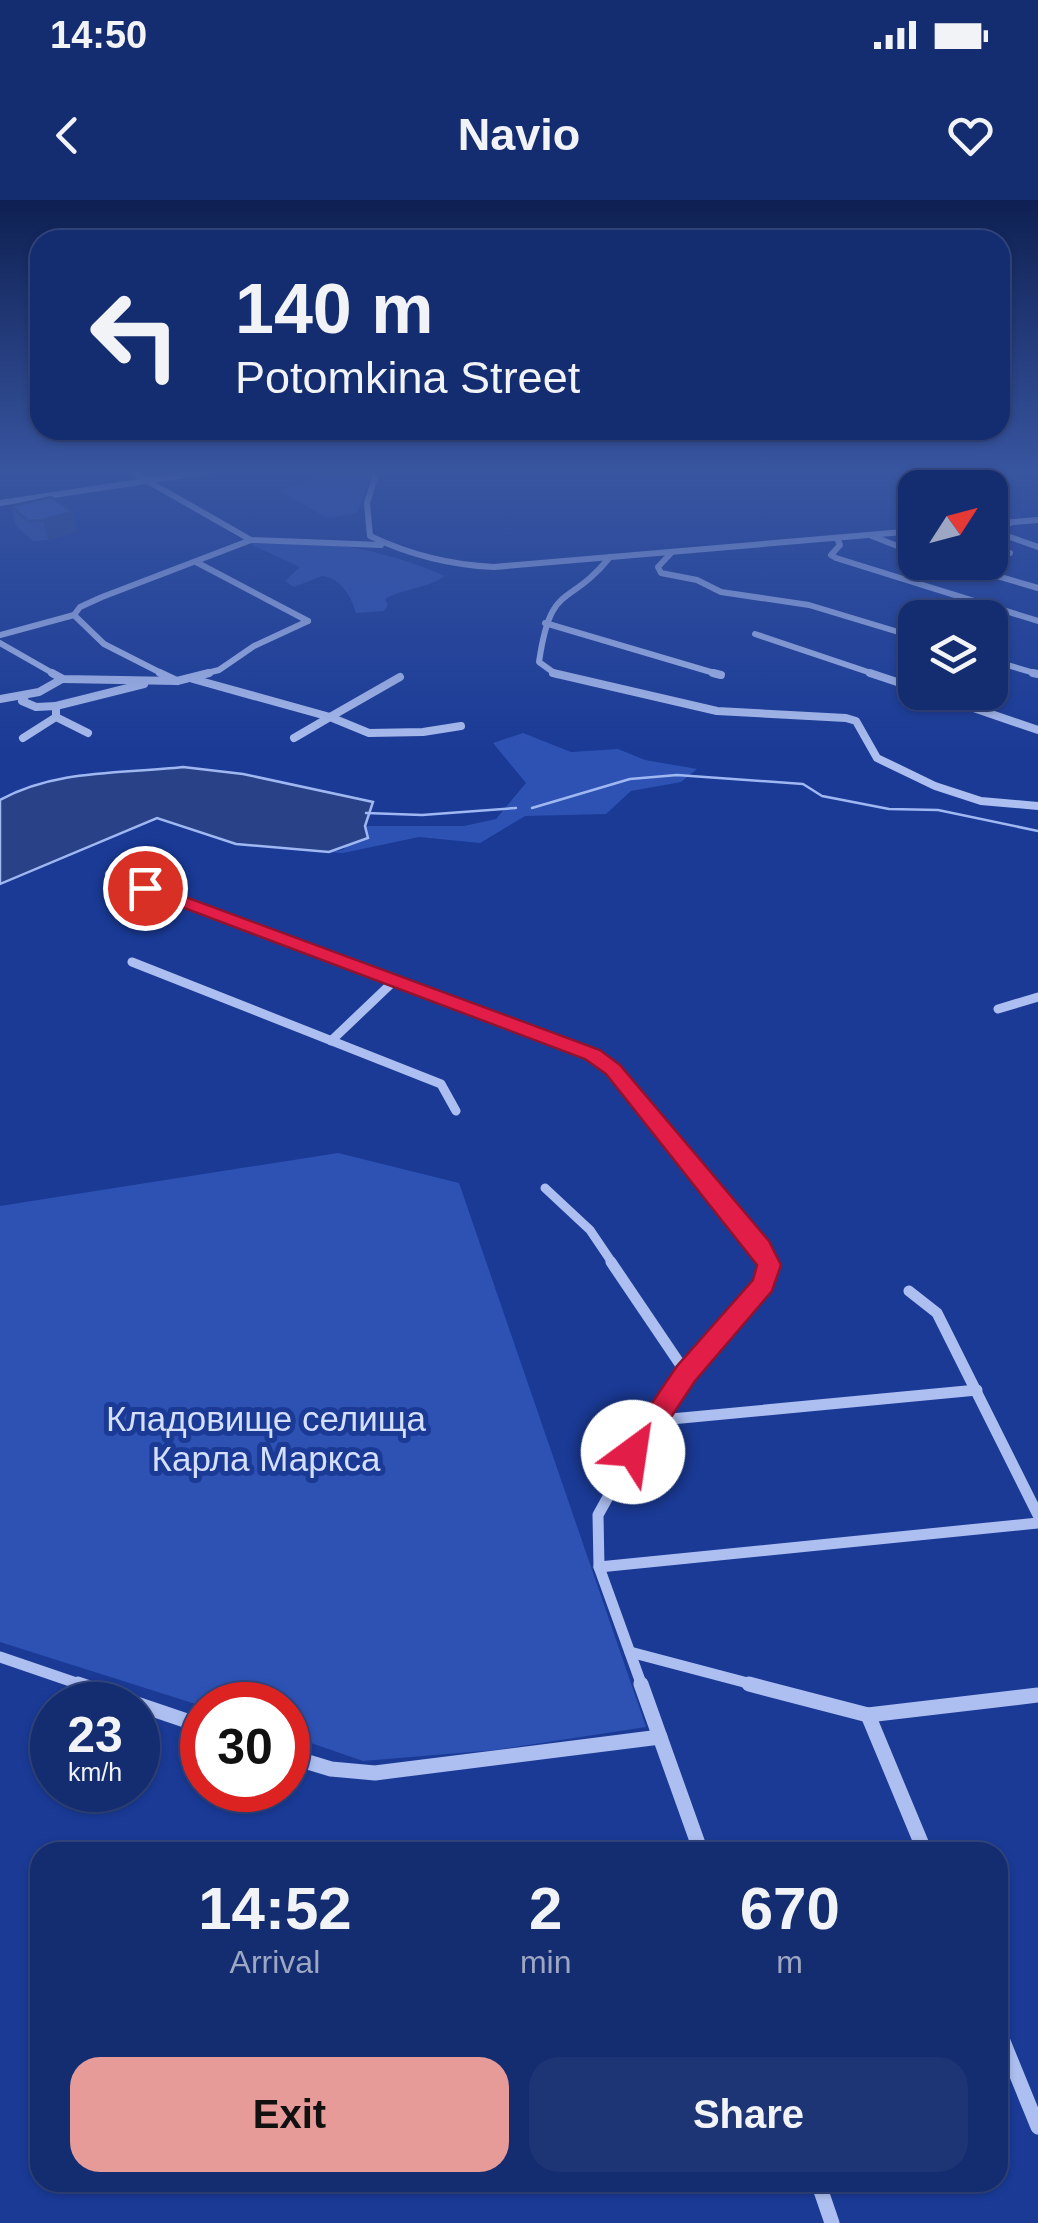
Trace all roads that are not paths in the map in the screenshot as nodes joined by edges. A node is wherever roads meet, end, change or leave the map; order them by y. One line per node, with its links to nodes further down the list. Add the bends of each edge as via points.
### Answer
1 (187, 565): 10 (street, via 102,597)
2 (202, 565): 22 (street, via 308,621)
3 (458, 565): 4 (street)
4 (512, 565)
5 (604, 565): 12 (street, via 554,604)
6 (659, 565): 13 (street, via 661,573 721,592 809,605)
7 (860, 565): 11 (street)
8 (1008, 579): 9 (street)
9 (1038, 588)
10 (74, 615): 15 (street); 24 (street, via 93,637)
11 (1038, 621)
12 (545, 623): 19 (street); 37 (street, via 541,666 574,681 679,705 856,721 877,758 934,786 981,801)
13 (898, 632)
14 (755, 634): 25 (street)
15 (0, 635)
16 (0, 643): 21 (street)
17 (1008, 665): 18 (street)
18 (1038, 674)
19 (721, 675)
20 (400, 677): 30 (street)
21 (63, 679): 23 (street); 26 (street)
22 (192, 679): 24 (street); 30 (street)
23 (154, 680): 24 (street); 28 (street)
24 (178, 682)
25 (898, 682)
26 (26, 696): 27 (street); 28 (street, via 22,700 36,708)
27 (0, 699)
28 (56, 706): 31 (street)
29 (980, 710): 33 (street)
30 (330, 716): 32 (street, via 369,733); 36 (street)
31 (56, 717): 34 (street); 35 (street)
32 (461, 726)
33 (1038, 730)
34 (88, 733)
35 (22, 738)
36 (294, 738)
37 (1038, 806)
38 (110, 874): 40 (street)
39 (132, 962): 43 (street)
40 (395, 980): 43 (street); 47 (street, via 592,1054 613,1070 760,1248 769,1265 763,1284)
41 (1038, 998): 42 (street)
42 (998, 1009)
43 (331, 1040): 44 (street, via 442,1084)
44 (456, 1110)
45 (545, 1188): 47 (street, via 590,1230)
46 (908, 1290): 48 (street, via 936,1313)
47 (686, 1373): 49 (street)
48 (977, 1390): 49 (street); 50 (street)
49 (650, 1422): 52 (street, via 598,1515)
50 (1038, 1515)
51 (1038, 1523): 52 (street)
52 (599, 1567): 53 (street)
53 (630, 1652): 56 (street); 58 (street)
54 (0, 1658): 57 (street)
55 (1038, 1694): 56 (street)
56 (868, 1715): 61 (street)
57 (180, 1719)
58 (660, 1737): 59 (street, via 375,1773); 60 (street)
59 (310, 1763)
60 (697, 1842)
61 (921, 1842)
62 (1008, 2053): 63 (street)
63 (1038, 2127)
64 (821, 2192): 65 (street)
65 (832, 2223)

